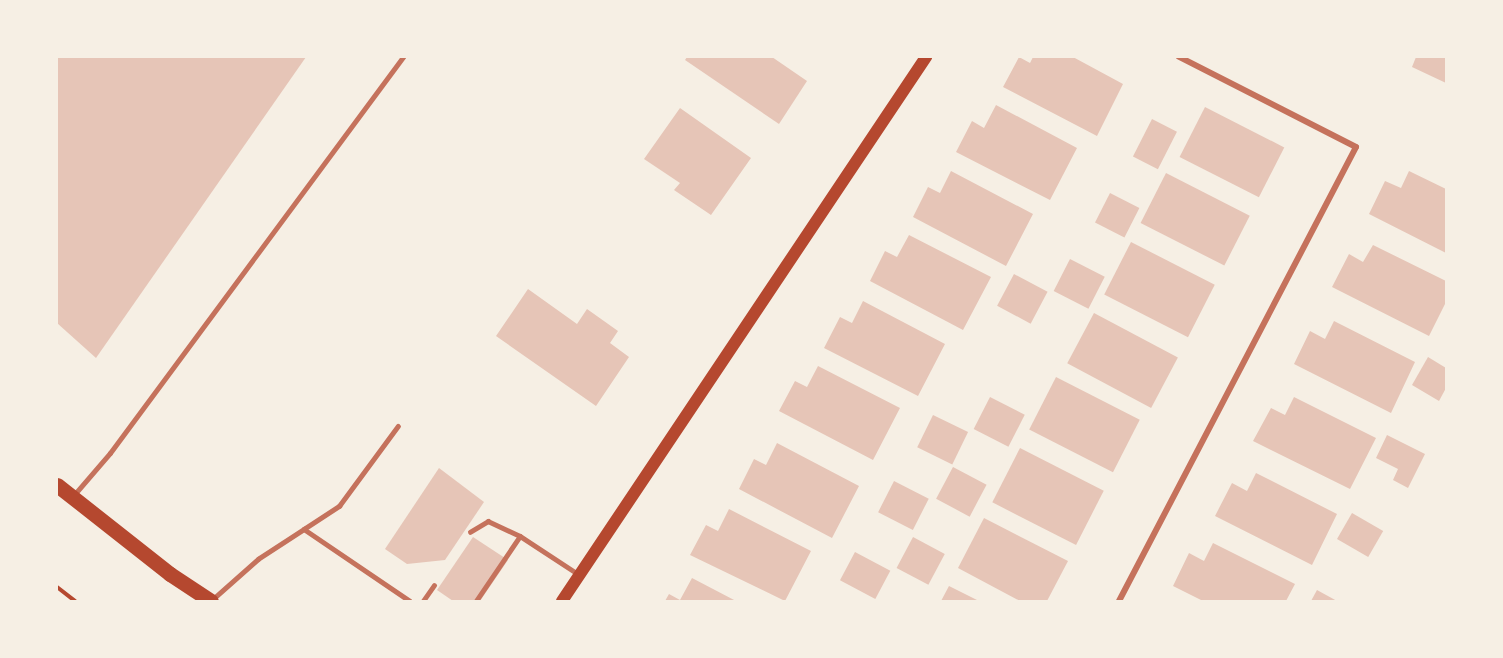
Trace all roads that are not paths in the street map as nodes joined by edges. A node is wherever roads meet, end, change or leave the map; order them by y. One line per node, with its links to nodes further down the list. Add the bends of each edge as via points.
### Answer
1 (403, 57): 6 (lane, via 110,453)
2 (926, 57): 10 (main road)
3 (1179, 57): 17 (street, via 1356,147)
4 (398, 426): 7 (lane, via 339,506)
5 (57, 484): 6 (main road)
6 (72, 497): 12 (main road)
7 (303, 530): 12 (lane, via 258,559); 13 (lane)
8 (470, 532): 9 (lane, via 488,521)
9 (520, 536): 10 (lane); 15 (lane)
10 (579, 575): 16 (main road)
11 (434, 585): 14 (lane)
12 (211, 601)
13 (410, 601)
14 (423, 601)
15 (476, 601)
16 (562, 601)
17 (1119, 601)

